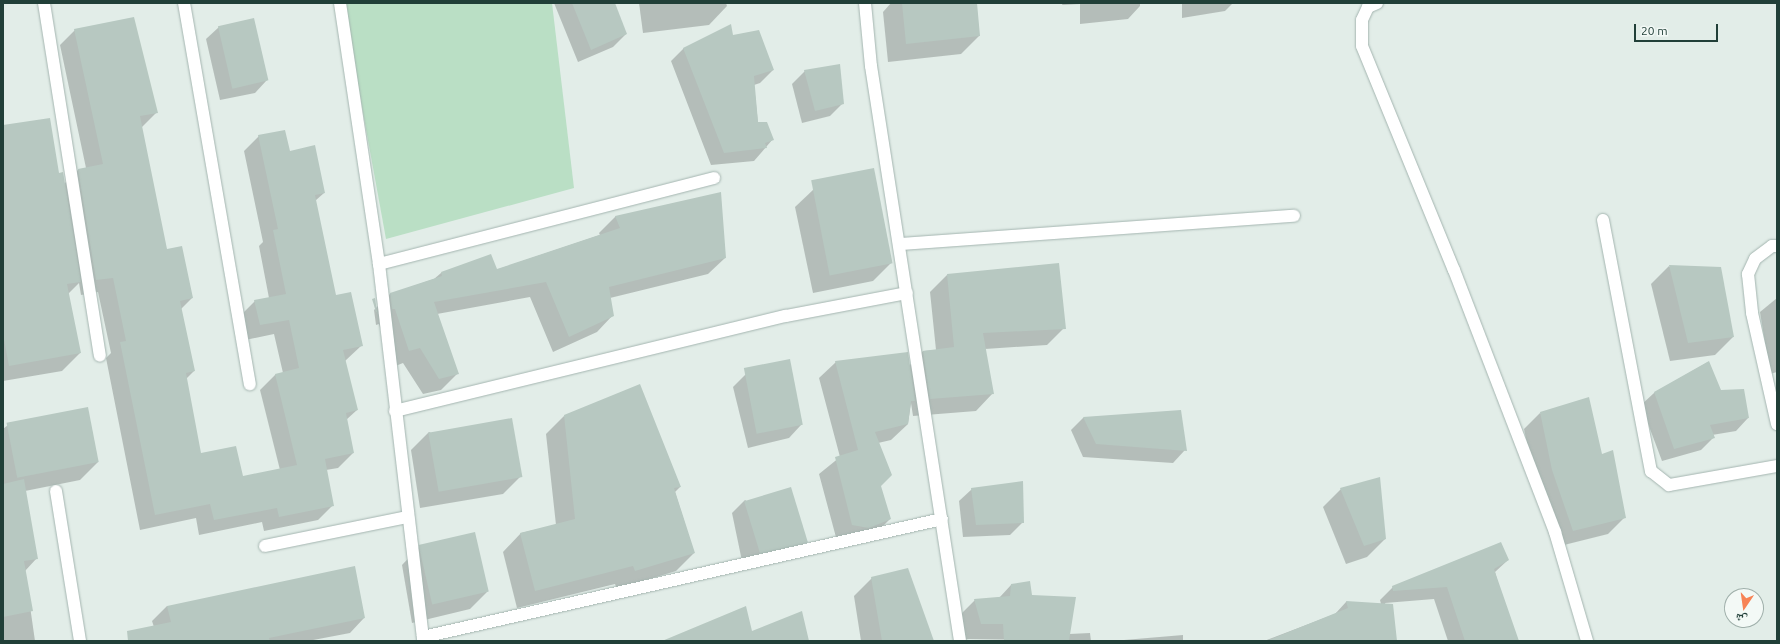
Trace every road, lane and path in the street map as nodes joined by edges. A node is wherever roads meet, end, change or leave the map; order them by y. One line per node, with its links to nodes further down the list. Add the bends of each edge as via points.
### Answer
1 (44, 3): 13 (street)
2 (184, 3): 14 (street)
3 (340, 3): 11 (street)
4 (865, 3): 9 (street, via 871,66)
5 (1377, 3): 25 (street, via 1368,7 1362,20 1362,46 1457,277 1555,532)
6 (714, 178): 11 (street)
7 (1294, 216): 9 (street)
8 (1603, 220): 17 (street, via 1652,470 1669,486)
9 (900, 244): 12 (street)
10 (1777, 246): 16 (street, via 1772,246 1755,259 1748,274 1752,313)
11 (379, 264): 15 (street)
12 (907, 293): 15 (street, via 786,316); 20 (street)
13 (100, 356)
14 (250, 384)
15 (395, 411): 19 (street)
16 (1777, 424)
17 (1777, 466)
18 (56, 491): 23 (street)
19 (408, 517): 21 (street); 22 (street)
20 (942, 519): 22 (street); 24 (street)
21 (265, 546)
22 (423, 639)
23 (80, 641)
24 (960, 641)
25 (1588, 641)

